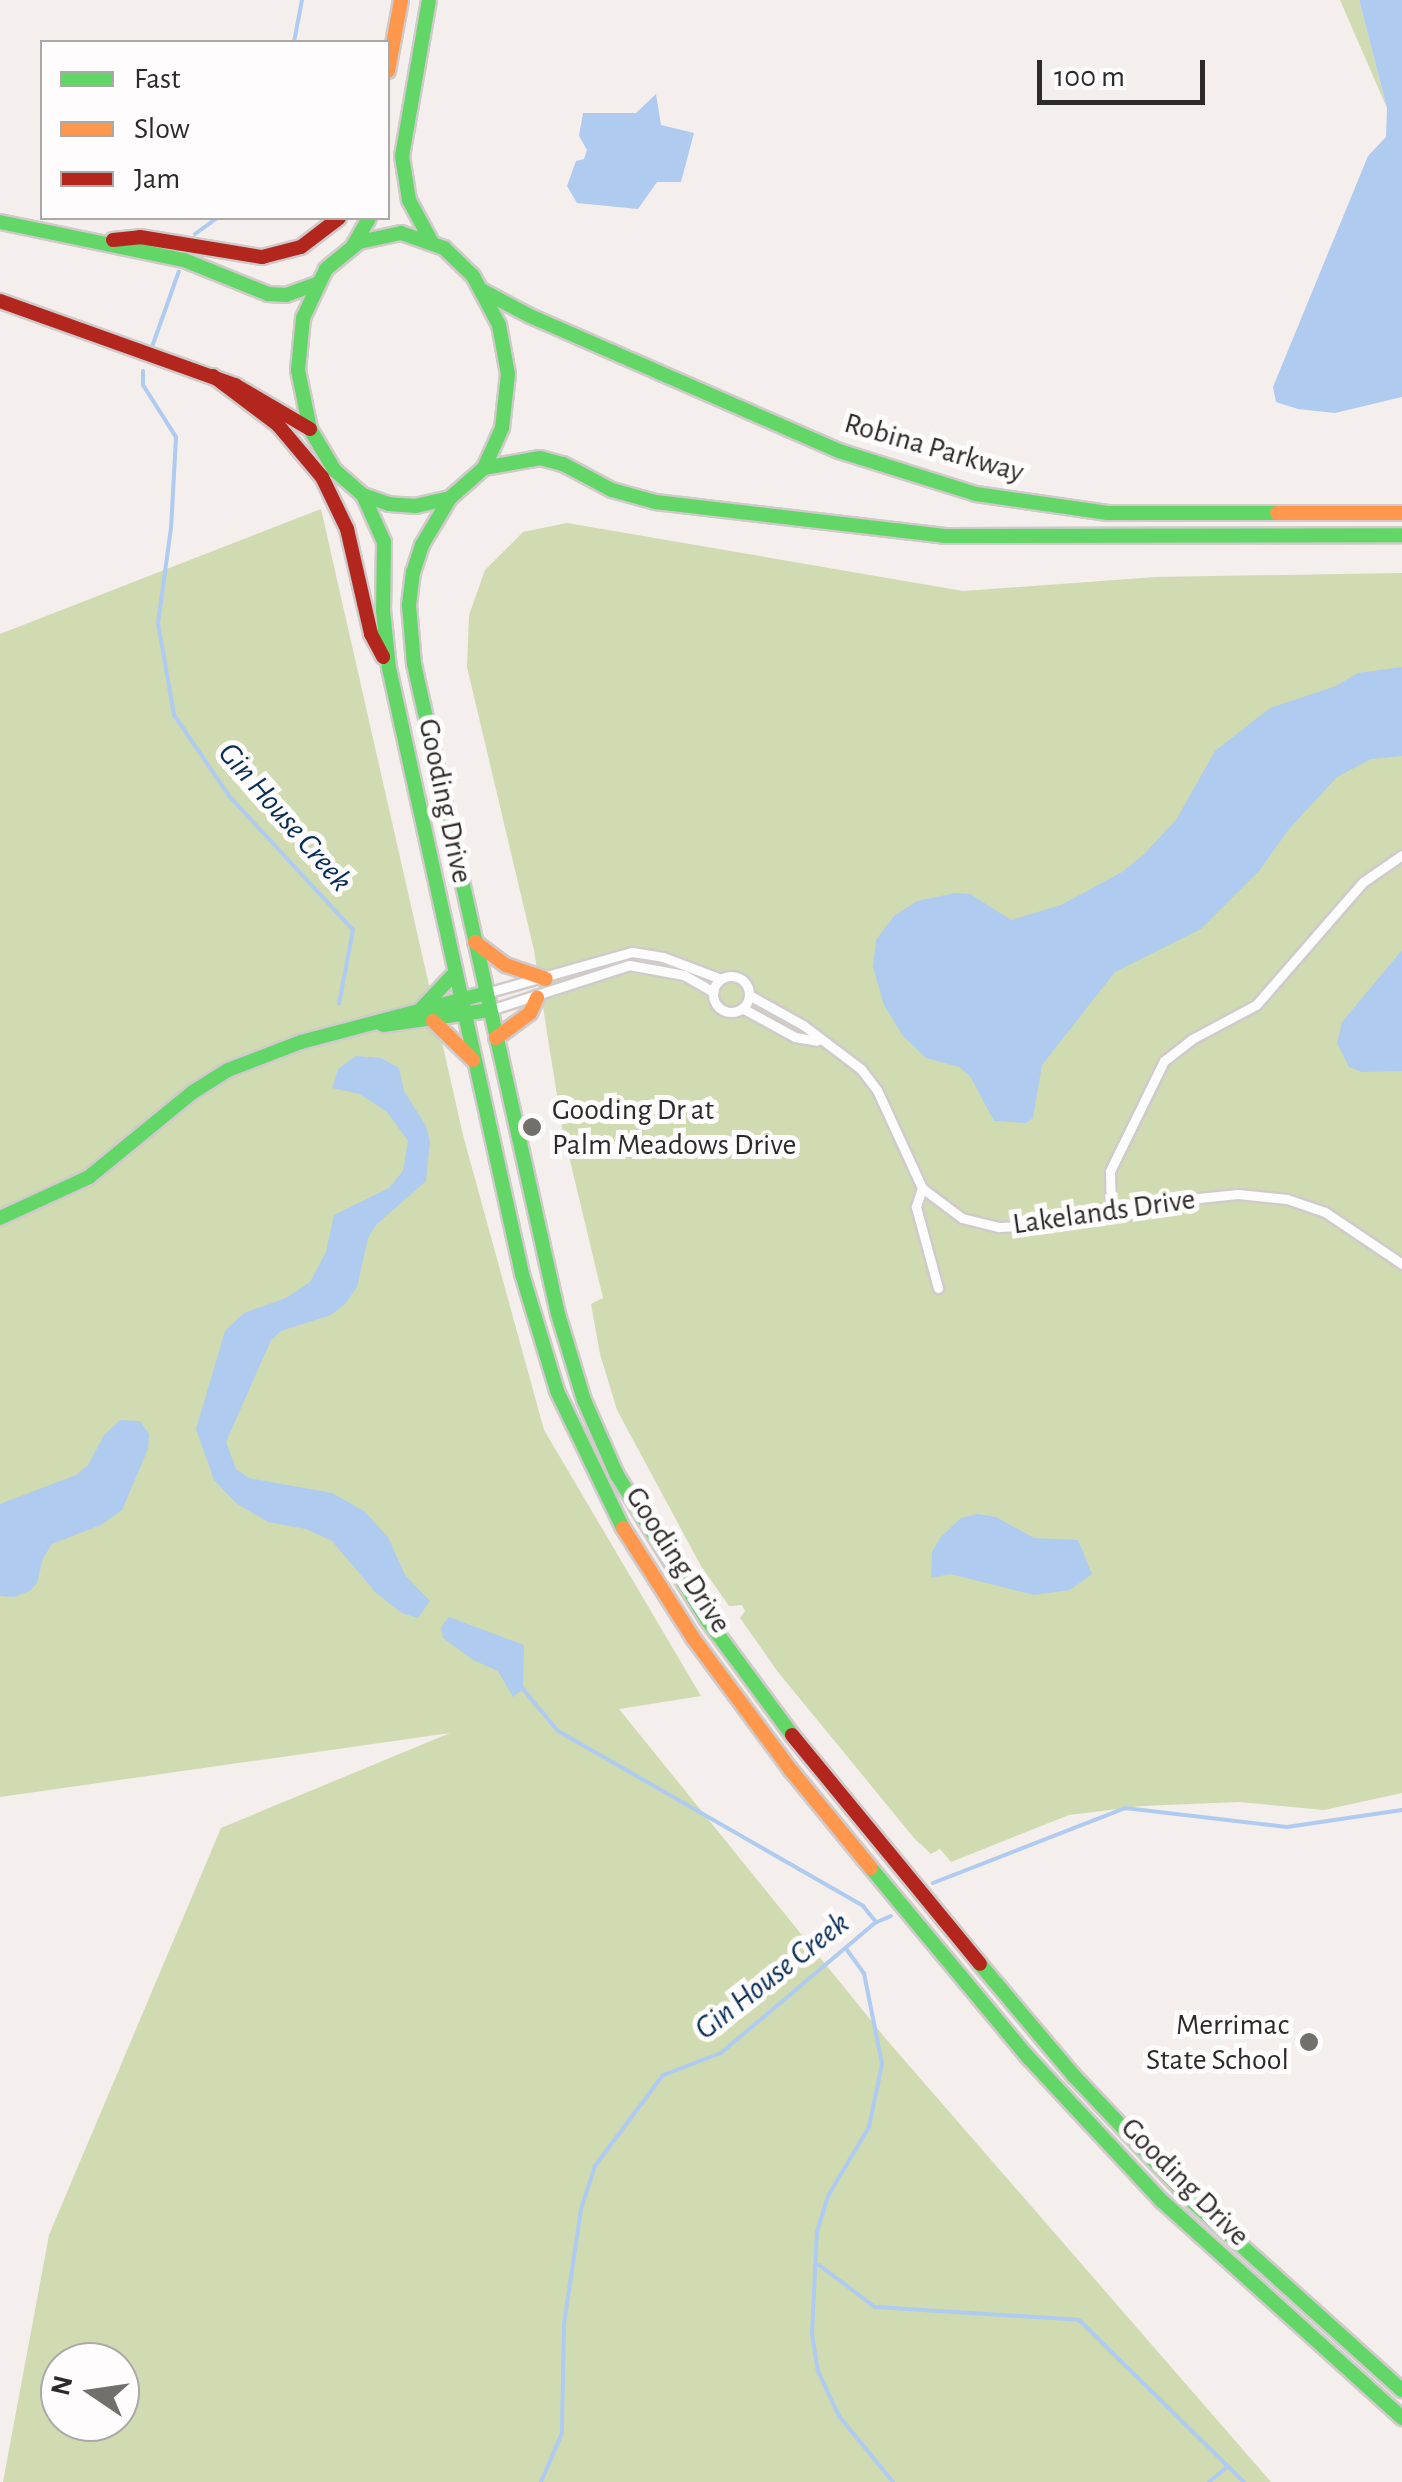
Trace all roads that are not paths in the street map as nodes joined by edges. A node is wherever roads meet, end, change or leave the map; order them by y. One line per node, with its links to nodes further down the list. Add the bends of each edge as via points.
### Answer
1 (401, 0): 3 (main road)
2 (429, 0): 8 (main road, via 402,156 409,200)
3 (390, 61)
4 (335, 220): 7 (main road, via 301,247 262,257 140,237)
5 (368, 220): 9 (main road)
6 (0, 222): 7 (main road)
7 (99, 241): 10 (main road, via 184,260 268,294)
8 (431, 241): 9 (main road, via 388,233); 11 (main road, via 460,261)
9 (353, 246): 10 (main road)
10 (317, 284): 14 (main road, via 298,353)
11 (483, 290): 15 (main road, via 504,343 508,390 502,428); 18 (main road, Robina Parkway, via 839,451 976,494 1108,513)
12 (0, 301): 13 (main road)
13 (213, 376): 14 (main road, via 265,399); 20 (main road, via 278,426 322,477 347,529 371,634)
14 (310, 430): 16 (main road, via 334,471)
15 (484, 468): 17 (main road); 19 (main road, via 540,458 656,502 944,536)
16 (362, 495): 17 (main road, via 402,506); 20 (main road, Gooding Drive, via 384,542)
17 (450, 498): 22 (main road, Gooding Drive, via 416,559 410,624)
18 (1402, 514)
19 (1402, 535)
20 (389, 668): 23 (main road, Gooding Drive)
21 (1402, 855): 41 (street, via 1363,882 1256,1005 1164,1061 1110,1172)
22 (475, 942): 24 (main road, via 506,964); 27 (main road, Gooding Drive)
23 (454, 973): 30 (main road, Gooding Drive); 31 (main road)
24 (546, 978): 25 (street, via 632,952 663,956); 27 (street)
25 (721, 979): 26 (street); 28 (street, via 737,977)
26 (713, 992): 29 (street, via 684,974 628,966); 32 (street, via 722,1010)
27 (486, 993): 30 (main road); 33 (main road, Gooding Drive)
28 (749, 995): 32 (street); 38 (street)
29 (537, 998): 33 (street); 37 (main road, via 530,1013)
30 (460, 999): 31 (main road); 34 (main road, Gooding Drive)
31 (422, 1008): 36 (main road)
32 (742, 1008): 38 (street, via 795,1037)
33 (490, 1010): 34 (main road); 37 (main road, Gooding Drive)
34 (464, 1015): 35 (main road); 39 (main road, Gooding Drive)
35 (433, 1021): 36 (main road); 39 (main road)
36 (372, 1025): 42 (main road, via 228,1070 89,1177)
37 (496, 1038): 45 (main road, Gooding Drive, via 584,1400 617,1475 688,1592 826,1778 1074,2076 1222,2228)
38 (820, 1041): 40 (street, Lakelands Drive, via 862,1069)
39 (473, 1060): 46 (main road, Gooding Drive, via 542,1350 596,1482 656,1584 801,1783 1072,2106 1208,2246)
40 (922, 1188): 41 (street, Lakelands Drive, via 962,1218 999,1228); 44 (street, via 916,1207)
41 (1111, 1217): 43 (street, Lakelands Drive, via 1189,1199 1286,1199 1325,1212)
42 (0, 1218)
43 (1402, 1264)
44 (938, 1288)
45 (1402, 2390)
46 (1402, 2418)

